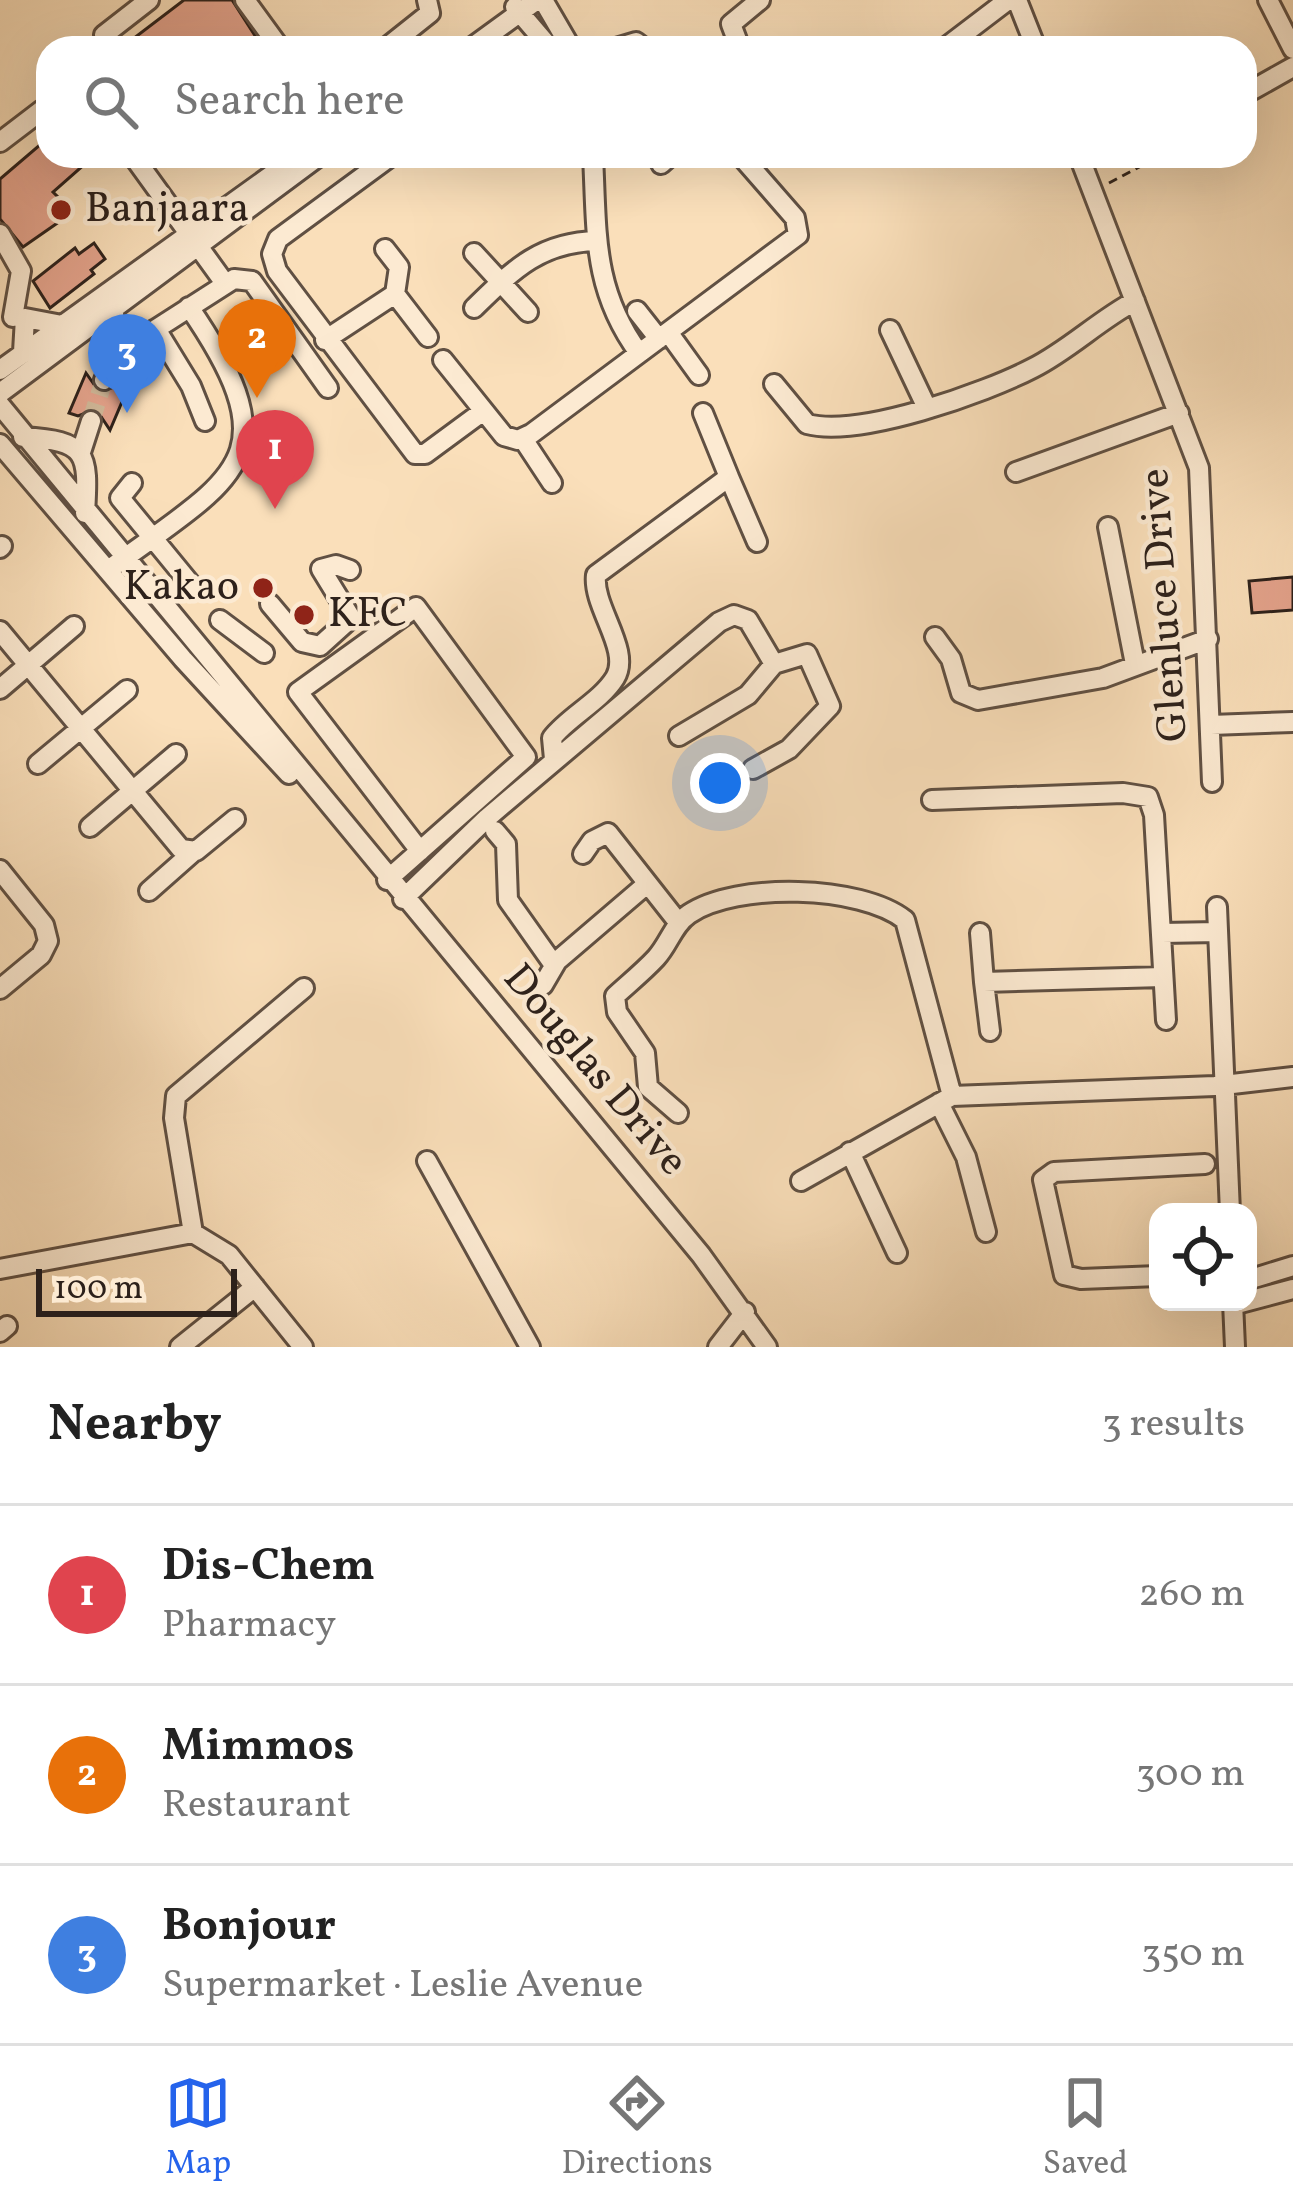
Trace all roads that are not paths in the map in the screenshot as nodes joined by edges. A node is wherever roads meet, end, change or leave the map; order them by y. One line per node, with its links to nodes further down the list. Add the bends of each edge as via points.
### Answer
1 (115, 0): 11 (street)
2 (149, 0): 11 (street)
3 (244, 0): 13 (street)
4 (448, 0): 10 (street)
5 (540, 0): 9 (street); 18 (street)
6 (760, 0): 19 (street, via 731,24)
7 (1013, 0): 20 (street); 21 (street)
8 (1268, 0): 22 (street)
9 (516, 5): 15 (street); 16 (street); 17 (street)
10 (429, 7): 14 (street)
11 (128, 17): 12 (street)
12 (104, 35)
13 (271, 36)
14 (399, 36)
15 (470, 36)
16 (484, 36)
17 (541, 36)
18 (563, 36)
19 (736, 36)
20 (962, 36)
21 (1030, 36)
22 (1293, 50)
23 (1293, 68): 24 (street)
24 (1257, 88)
25 (36, 115): 26 (street)
26 (0, 142)
27 (132, 168): 37 (street)
28 (141, 168): 37 (street)
29 (284, 168): 37 (street)
30 (302, 168): 37 (street)
31 (375, 168): 56 (street, via 274,244 279,276)
32 (593, 168): 36 (street)
33 (751, 168): 54 (street, via 799,232)
34 (1083, 168): 44 (street, Glenluce Drive)
35 (0, 234): 41 (street, via 21,271)
36 (597, 241): 42 (street, via 547,247); 58 (street, via 609,308)
37 (196, 245): 40 (street); 48 (street); 53 (street)
38 (385, 249): 43 (street, via 399,267)
39 (474, 253): 42 (street)
40 (224, 282): 45 (street); 64 (street, via 251,281)
41 (8, 283): 50 (street)
42 (500, 283): 46 (street); 49 (street)
43 (395, 293): 55 (street); 56 (street)
44 (1135, 301): 67 (street, via 1030,370); 70 (street, Glenluce Drive)
45 (189, 307): 51 (street); 77 (street, via 235,386)
46 (474, 308)
47 (637, 310): 54 (street)
48 (114, 311): 53 (street); 57 (street)
49 (528, 312)
50 (13, 317)
51 (156, 329): 57 (street); 72 (street)
52 (890, 330): 67 (street)
53 (66, 333): 57 (street); 60 (street); 65 (street)
54 (664, 336): 58 (street); 61 (street)
55 (428, 337)
56 (325, 340): 68 (street, via 418,455)
57 (115, 353): 62 (street)
58 (639, 353): 74 (street)
59 (443, 359): 68 (street)
60 (0, 370)
61 (699, 375)
62 (104, 380)
63 (774, 384): 67 (street, via 802,421 818,427)
64 (328, 388)
65 (0, 393)
66 (0, 404): 73 (street, Douglas Drive)
67 (926, 406)
68 (482, 412): 74 (street, via 504,436)
69 (703, 413): 80 (street)
70 (1179, 413): 79 (street); 95 (street, Glenluce Drive, via 1201,478)
71 (91, 421): 78 (street)
72 (206, 421)
73 (23, 436): 78 (street, via 57,438); 82 (street, Douglas Drive)
74 (523, 439): 81 (street)
75 (220, 441): 77 (street)
76 (0, 444): 88 (street, Douglas Drive)
77 (238, 453): 84 (street, via 220,489)
78 (84, 461): 82 (street); 84 (street, via 126,491)
79 (1016, 472)
80 (729, 477): 85 (street); 107 (street, via 596,575 620,664 615,679 556,732)
81 (552, 483)
82 (85, 513): 86 (street, Douglas Drive)
83 (1108, 527): 98 (street)
84 (154, 537): 86 (street); 89 (street)
85 (757, 542)
86 (123, 559): 88 (street); 116 (street, Douglas Drive)
87 (350, 570): 90 (street, via 321,569 351,618 324,644 306,646)
88 (106, 571): 116 (street, Douglas Drive)
89 (194, 587)
90 (270, 604)
91 (232, 624): 96 (street)
92 (74, 626): 99 (street)
93 (0, 631): 99 (street)
94 (935, 637): 98 (street, via 961,693 978,700 1078,684)
95 (1208, 639): 98 (street); 103 (street, Glenluce Drive)
96 (264, 653)
97 (774, 664): 105 (street, via 748,695); 107 (street, via 748,620 729,616); 109 (street, via 807,655 830,706 788,749)
98 (1135, 664)
99 (29, 665): 100 (street); 104 (street)
100 (0, 689)
101 (127, 690): 104 (street)
102 (1293, 722): 103 (street)
103 (1211, 725): 110 (street, Glenluce Drive)
104 (82, 728): 108 (street); 111 (street)
105 (680, 736)
106 (176, 754): 111 (street)
107 (554, 759): 124 (street)
108 (38, 764)
109 (753, 769)
110 (1212, 782)
111 (132, 790): 114 (street); 118 (street)
112 (932, 800): 129 (street, via 1144,794 1153,805)
113 (235, 819): 118 (street)
114 (90, 827)
115 (495, 831): 130 (street, via 506,844 508,900)
116 (359, 846): 121 (street, Douglas Drive)
117 (420, 850): 117 (street, via 526,757 416,607 305,683 298,696); 121 (street)
118 (192, 853): 123 (street)
119 (583, 854): 122 (street, via 608,833)
120 (0, 871): 135 (street, via 49,941)
121 (387, 880): 124 (street, Douglas Drive)
122 (647, 884): 126 (street); 130 (street)
123 (149, 891)
124 (403, 898): 158 (street, Douglas Drive)
125 (1217, 907): 127 (street)
126 (678, 922): 140 (street, via 724,901 796,891 892,911 905,920); 141 (street, via 614,1003 645,1052 648,1087)
127 (1219, 932): 129 (street); 139 (street)
128 (980, 933): 132 (street)
129 (1162, 933): 131 (street)
130 (554, 965): 133 (street)
131 (1163, 976): 132 (street); 136 (street)
132 (984, 982): 137 (street)
133 (543, 985)
134 (304, 988): 148 (street, via 176,1096)
135 (0, 989)
136 (1166, 1020)
137 (990, 1031)
138 (1293, 1077): 139 (street)
139 (1225, 1085): 140 (street); 146 (street)
140 (945, 1100): 142 (street); 147 (street)
141 (678, 1113)
142 (850, 1152): 145 (street); 149 (street)
143 (427, 1161): 161 (street)
144 (1205, 1165): 152 (street, via 1054,1172 1043,1180 1064,1275)
145 (801, 1180)
146 (1230, 1203)
147 (986, 1232)
148 (193, 1233): 151 (street); 154 (street, via 229,1255)
149 (898, 1253)
150 (1293, 1266): 153 (street)
151 (0, 1269)
152 (1149, 1276)
153 (1257, 1277)
154 (254, 1287): 159 (street); 160 (street)
155 (1293, 1289): 156 (street)
156 (1257, 1298)
157 (1233, 1311): 164 (street)
158 (745, 1312): 162 (street); 163 (street, Douglas Drive)
159 (180, 1347)
160 (303, 1347)
161 (530, 1347)
162 (718, 1347)
163 (767, 1347)
164 (1235, 1347)

